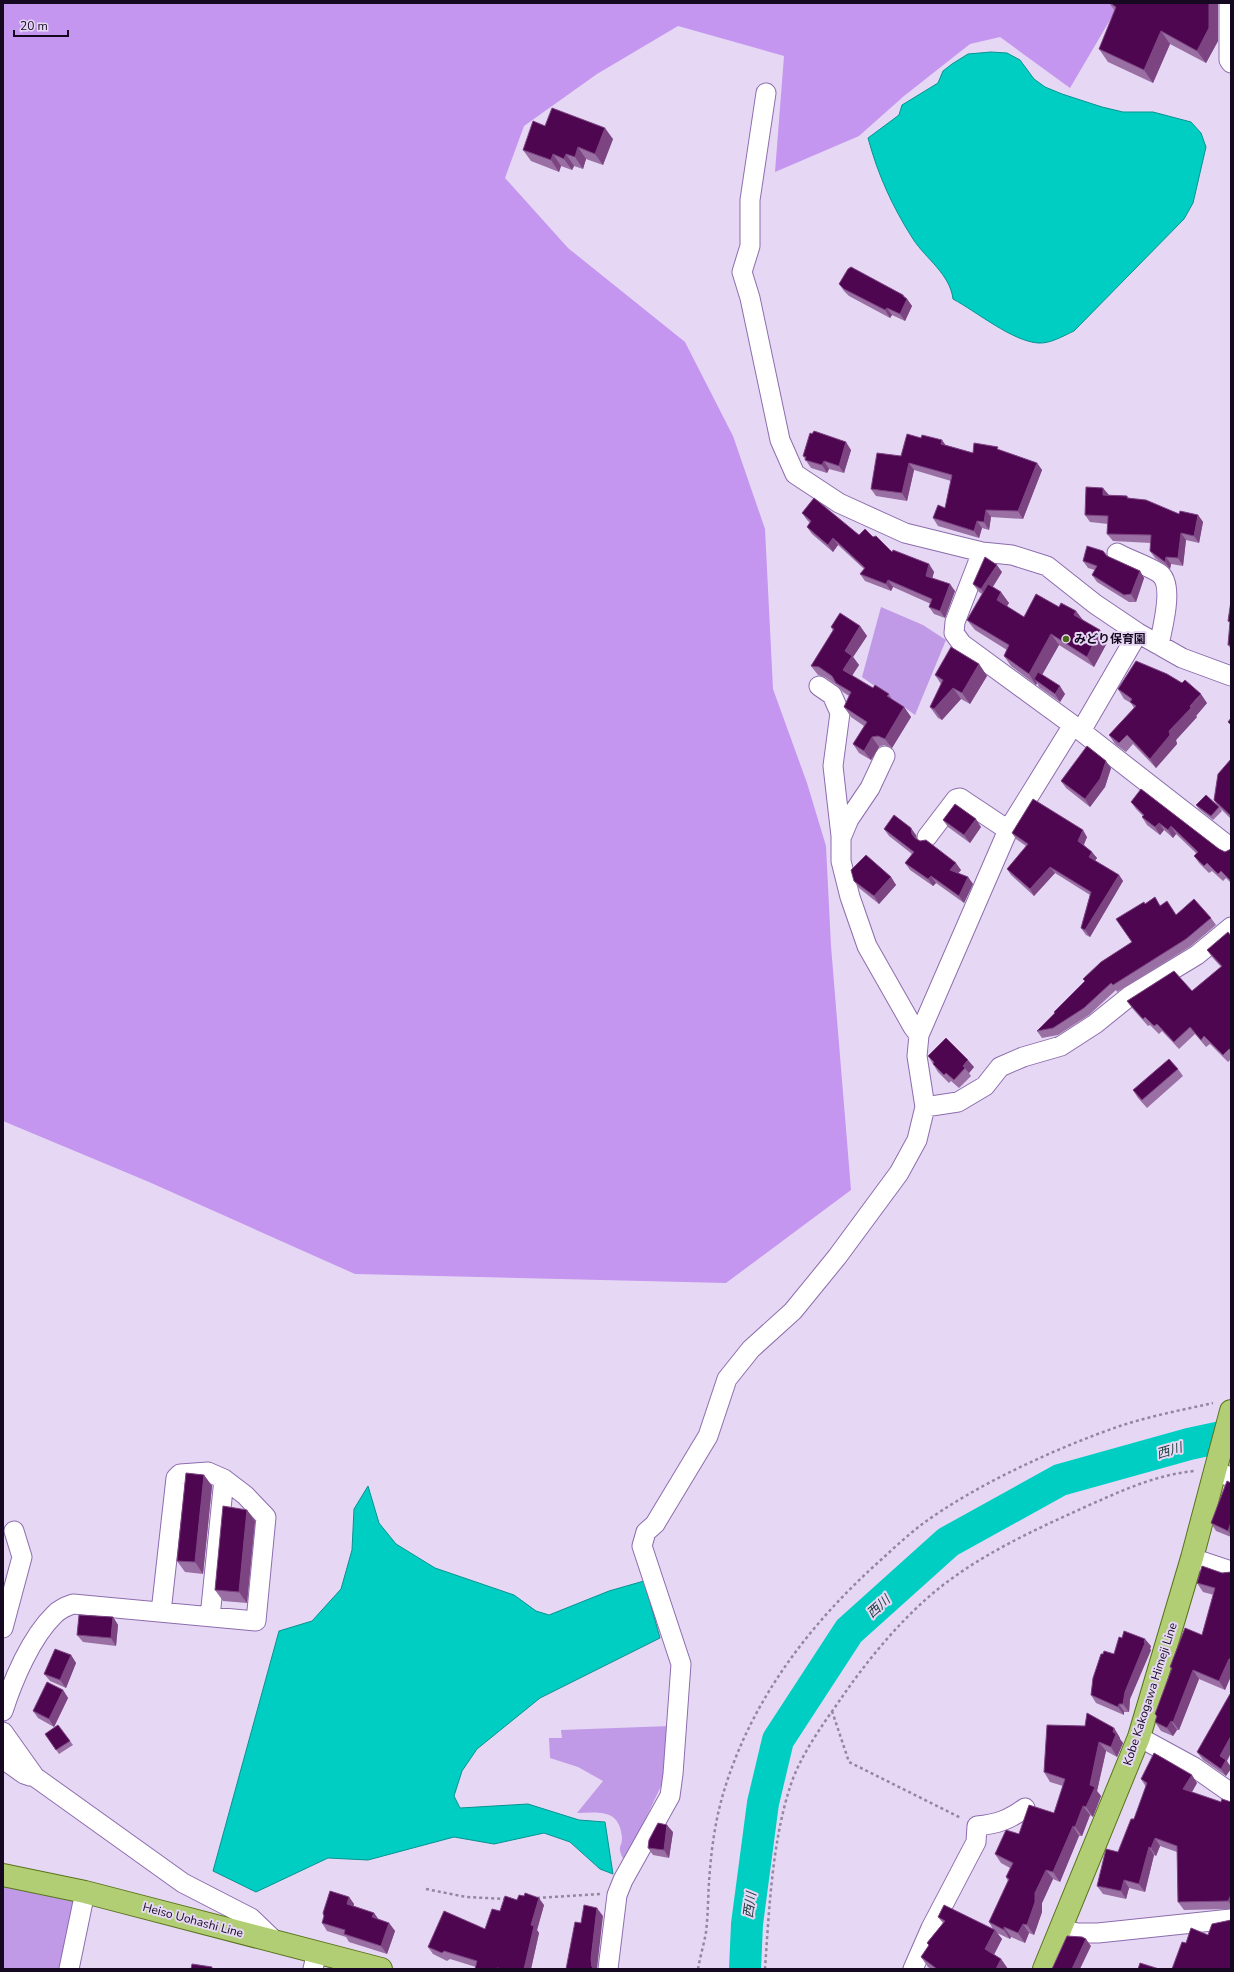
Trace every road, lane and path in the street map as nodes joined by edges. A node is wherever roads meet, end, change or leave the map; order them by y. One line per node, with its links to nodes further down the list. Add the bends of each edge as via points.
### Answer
1 (1230, 3): 2 (street)
2 (1231, 63)
3 (766, 92): 4 (street, via 750,200 750,246 742,272 750,298 780,440 795,474 839,503 905,533)
4 (982, 552): 6 (street, via 1012,555 1047,566 1095,604); 10 (street, via 955,622 954,633 962,644)
5 (1117, 553): 7 (street, via 1160,574 1166,581 1167,604)
6 (1138, 633): 7 (street); 10 (street)
7 (1159, 645): 8 (street, via 1182,658)
8 (1231, 676)
9 (819, 686): 14 (street, via 832,695 840,713 833,766)
10 (1077, 728): 12 (street); 15 (street)
11 (885, 756): 14 (street)
12 (1008, 830): 13 (street, via 960,798 956,799); 17 (street)
13 (927, 837)
14 (841, 838): 17 (street, via 842,861 850,897 867,946)
15 (1231, 848)
16 (1231, 927): 18 (street, via 1197,955 1131,995 1095,1024 1061,1046 1000,1067 986,1086 958,1102)
17 (919, 1035): 18 (street, via 917,1056)
18 (925, 1107): 40 (street, via 917,1140 899,1174 793,1311 751,1349 728,1379 708,1436 655,1524 646,1532 642,1546 681,1664 673,1774 670,1796)
19 (1224, 1406): 20 (main road, Kobe Kakogawa Himeji Line); 50 (path, via 1149,1417 1023,1466 920,1526 847,1591 792,1655 773,1682 735,1761 718,1813 709,1881 706,1931)
20 (1223, 1468): 23 (main road, Kobe Kakogawa Himeji Line); 28 (path, via 1172,1474 1118,1492 1032,1531 962,1572 932,1594 910,1616 855,1678)
21 (224, 1479): 25 (street, via 208,1472 180,1474 176,1478); 26 (street); 26 (street, via 245,1495 266,1517 256,1621)
22 (14, 1531): 27 (street, via 22,1557)
23 (1192, 1558): 24 (street); 31 (main road, Kobe Kakogawa Himeji Line)
24 (1231, 1571)
25 (161, 1612): 26 (street); 29 (street, via 74,1604 61,1608 44,1626 26,1657)
26 (210, 1617)
27 (3, 1628)
28 (832, 1710): 36 (path, via 849,1762); 51 (path, via 805,1755 791,1786 779,1830)
29 (3, 1711)
30 (3, 1732): 33 (street)
31 (1138, 1737): 34 (street, via 1194,1767); 44 (main road, Kobe Kakogawa Himeji Line)
32 (3, 1759): 33 (street, via 24,1774)
33 (35, 1777): 45 (street, via 183,1883 251,1918)
34 (1231, 1793)
35 (1025, 1808): 36 (street, via 1011,1819)
36 (977, 1826): 52 (street, via 976,1842 931,1928)
37 (3, 1875): 39 (main road, Heiso Uohashi Line)
38 (426, 1889): 42 (path, via 466,1897)
39 (85, 1892): 45 (main road, Heiso Uohashi Line); 47 (street)
40 (618, 1893): 41 (path); 49 (street)
41 (530, 1898)
42 (508, 1899)
43 (1231, 1919): 44 (street, via 1098,1933 1077,1933)
44 (1061, 1929): 53 (main road, Kobe Kakogawa Himeji Line)
45 (276, 1942): 46 (main road, Heiso Uohashi Line)
46 (315, 1960): 48 (main road, Heiso Uohashi Line)
47 (69, 1969)
48 (381, 1969)
49 (608, 1969)
50 (698, 1969)
51 (764, 1969)
52 (913, 1969)
53 (1044, 1969)

